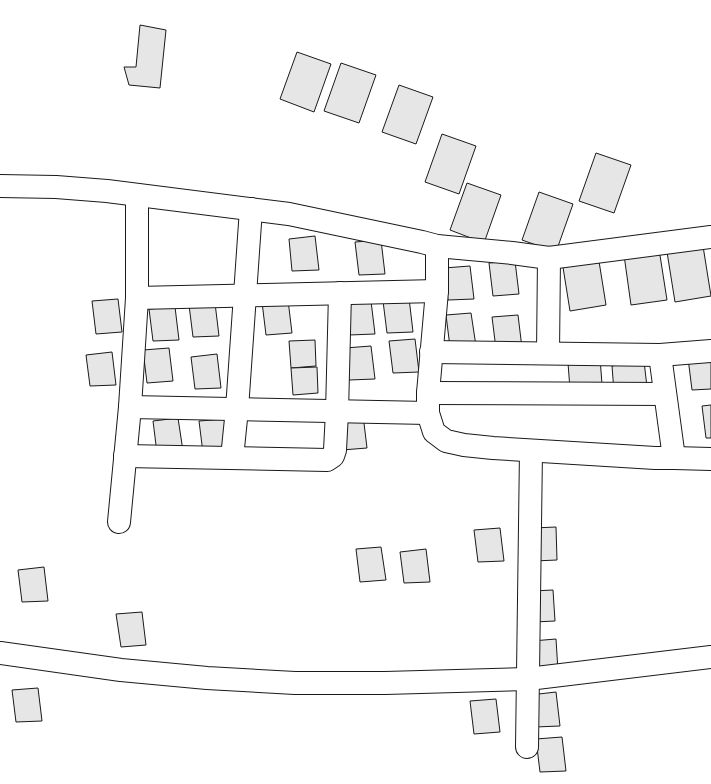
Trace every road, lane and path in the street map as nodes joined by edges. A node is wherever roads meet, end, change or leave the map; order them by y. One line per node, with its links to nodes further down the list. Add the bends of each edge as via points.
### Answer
1 (0, 186): 2 (street, via 56,187)
2 (138, 195): 3 (street); 10 (street)
3 (251, 209): 5 (street, via 289,214); 9 (street)
4 (711, 237): 6 (street)
5 (438, 246): 6 (street); 7 (street)
6 (549, 258): 13 (street)
7 (438, 291): 8 (street); 12 (street)
8 (340, 293): 9 (street); 19 (street)
9 (245, 295): 10 (street); 18 (street)
10 (137, 298): 17 (street)
11 (711, 351): 14 (street)
12 (431, 352): 13 (street); 16 (street)
13 (548, 353): 14 (street)
14 (660, 355): 15 (street)
15 (665, 394): 16 (street); 23 (street)
16 (428, 403): 19 (street); 20 (street, via 434,432 446,440 464,445)
17 (130, 407): 18 (street); 21 (street)
18 (237, 409): 19 (street); 22 (street)
19 (337, 412): 22 (street, via 335,450 333,456 327,460)
20 (531, 451): 23 (street); 28 (street)
21 (125, 456): 22 (street); 25 (street)
22 (232, 458)
23 (674, 458): 24 (street)
24 (711, 459)
25 (119, 522)
26 (0, 653): 28 (street, via 121,670 295,683)
27 (711, 657): 28 (street)
28 (528, 679): 29 (street)
29 (527, 747)

